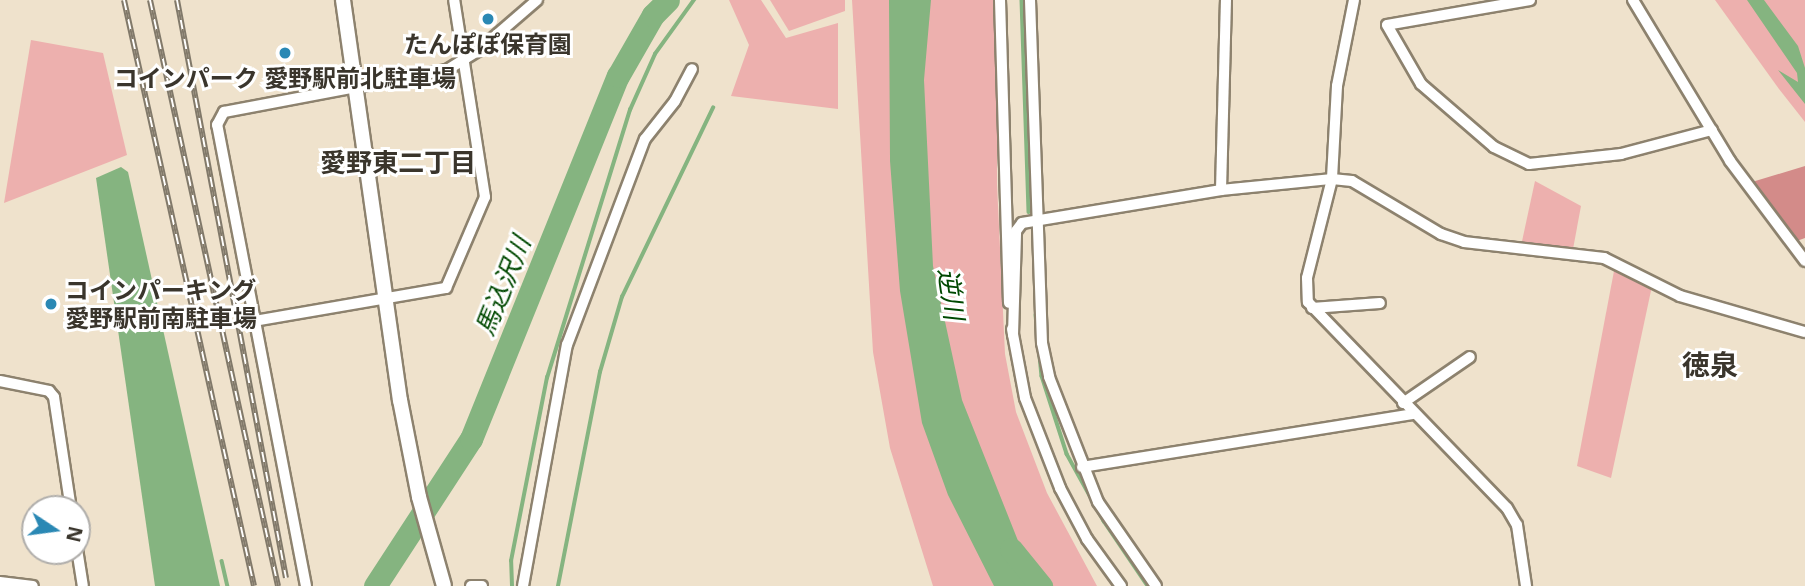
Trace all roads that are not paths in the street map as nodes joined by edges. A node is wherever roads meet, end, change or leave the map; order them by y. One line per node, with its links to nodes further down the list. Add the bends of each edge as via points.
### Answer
1 (343, 0): 12 (street)
2 (454, 0): 10 (street)
3 (537, 0): 10 (street)
4 (1000, 0): 23 (street, via 1007,285)
5 (1030, 0): 16 (street, via 1034,168 1036,207)
6 (1226, 0): 15 (street)
7 (1354, 0): 14 (street, via 1337,86)
8 (1530, 0): 13 (street, via 1387,24 1421,85 1494,147 1529,164 1622,155)
9 (1633, 0): 13 (street)
10 (462, 61): 12 (street, via 447,70); 18 (street, via 485,197 446,288)
11 (692, 69): 38 (street, via 675,101 645,139 567,345)
12 (357, 88): 18 (street); 21 (street, via 224,112 217,125)
13 (1712, 130): 17 (street, via 1760,206)
14 (1332, 179): 15 (street); 20 (street, via 1307,278); 22 (street, via 1352,181 1464,242 1604,258 1680,296)
15 (1221, 190): 16 (street)
16 (1041, 216): 23 (street, via 1022,223 1016,231); 28 (street, via 1042,343 1049,377)
17 (1805, 261)
18 (386, 300): 21 (street); 35 (street, via 419,498)
19 (1380, 303): 20 (street)
20 (1312, 308): 26 (street)
21 (254, 321): 34 (street)
22 (1805, 332)
23 (1013, 335): 39 (street, via 1025,398 1060,488 1087,539)
24 (1470, 357): 26 (street)
25 (0, 381): 29 (street, via 49,391 54,397)
26 (1403, 403): 27 (street)
27 (1414, 414): 28 (street); 41 (street, via 1507,508 1517,525)
28 (1082, 467): 40 (street, via 1118,537)
29 (69, 495)
30 (80, 565): 33 (street)
31 (0, 582): 32 (street)
32 (33, 586)
33 (83, 586)
34 (306, 586)
35 (444, 586)
36 (471, 586): 37 (street)
37 (482, 586)
38 (523, 586)
39 (1121, 586)
40 (1156, 586)
41 (1526, 586)

